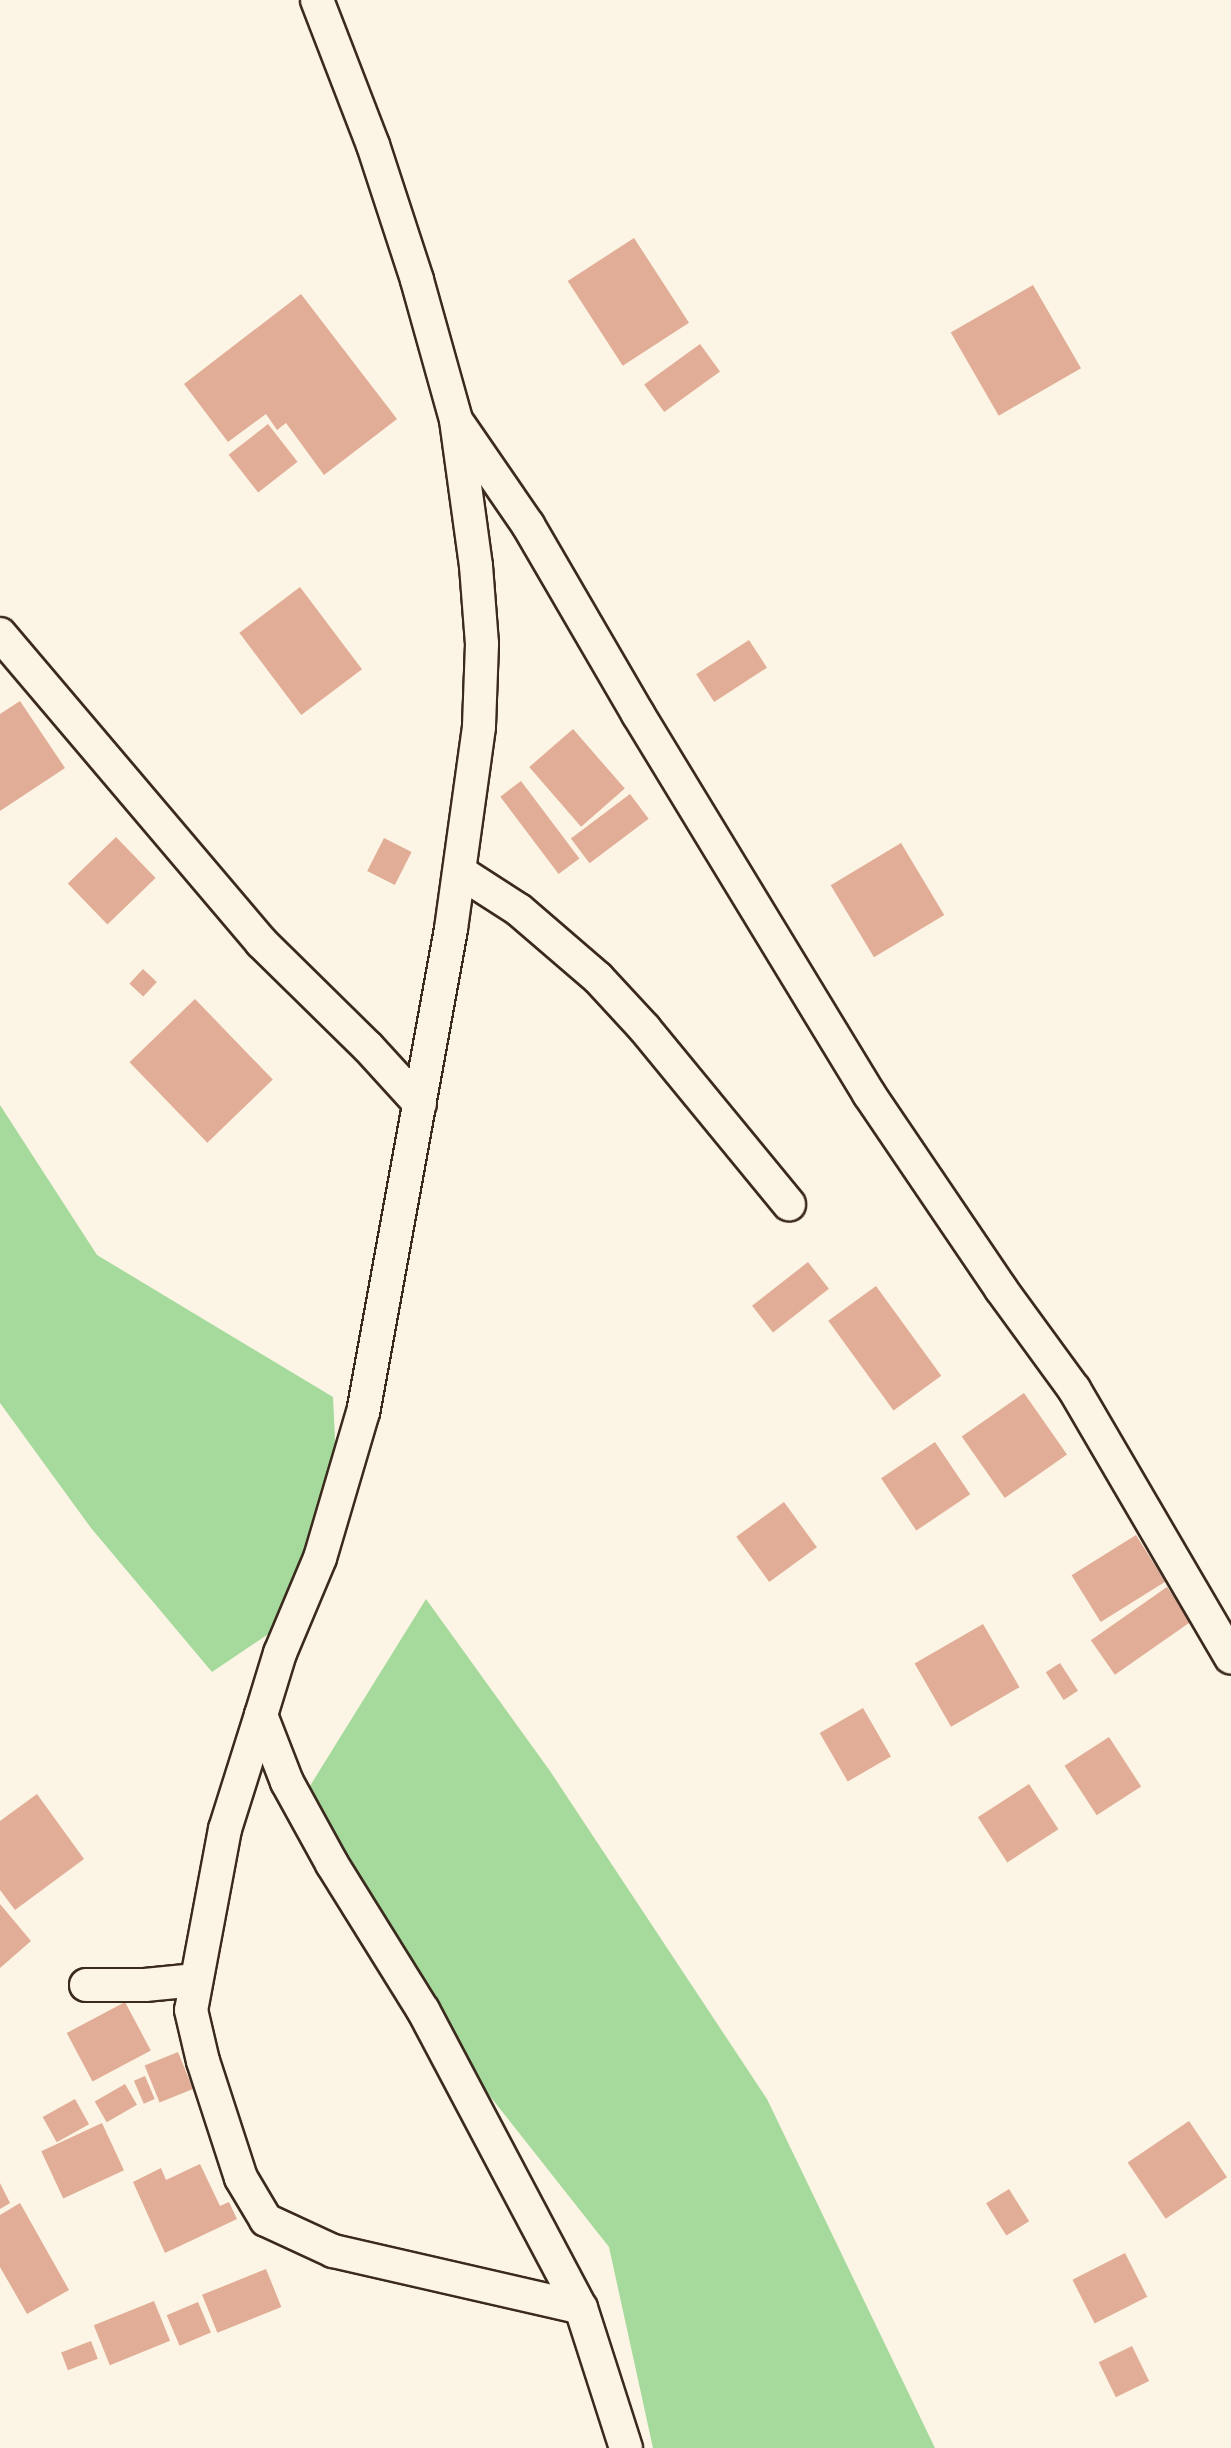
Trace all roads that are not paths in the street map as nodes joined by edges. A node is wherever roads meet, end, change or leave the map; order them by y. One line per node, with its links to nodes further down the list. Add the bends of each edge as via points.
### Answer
1 (317, 0): 2 (street, via 373,145)
2 (456, 420): 4 (street, via 482,644 480,727); 7 (street, via 528,524 862,1083 1074,1389)
3 (0, 634): 5 (street, via 261,942)
4 (460, 872): 5 (street); 6 (street, via 519,910 598,978)
5 (421, 1104): 8 (street, via 363,1412 320,1558 280,1653)
6 (789, 1204)
7 (1231, 1658)
8 (261, 1715): 9 (street, via 225,1829); 11 (street, via 293,1793 423,2010)
9 (196, 1980): 10 (street); 11 (street, via 191,2010 203,2061 241,2178 265,2220 333,2250)
10 (86, 1985)
11 (581, 2308): 12 (street)
12 (626, 2448)

